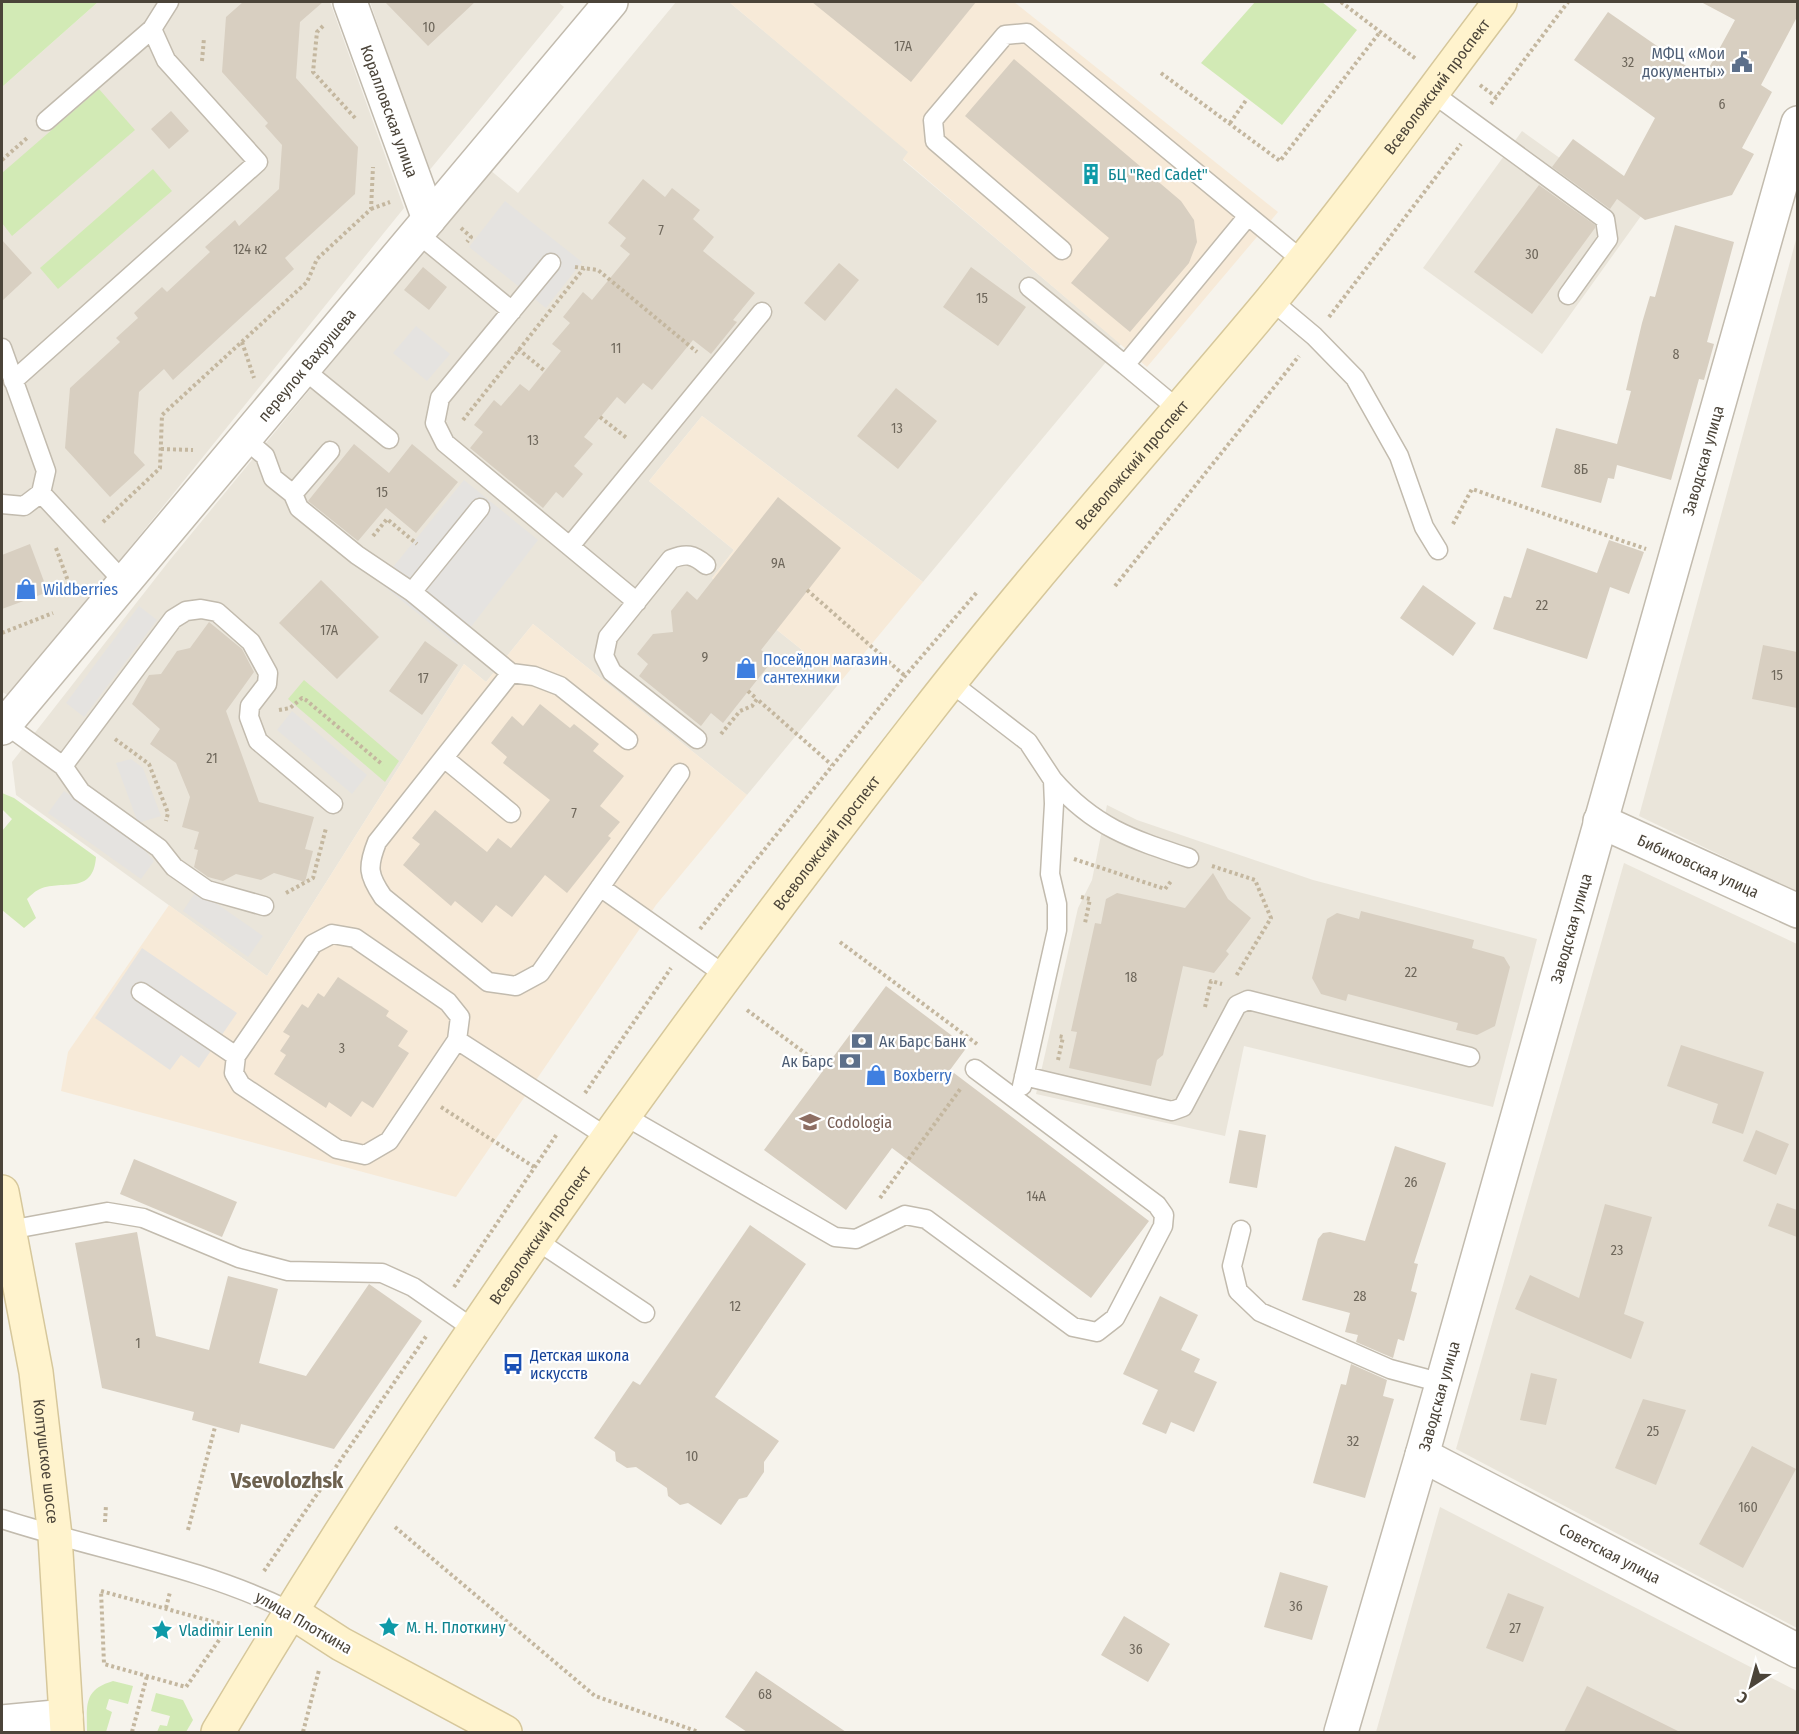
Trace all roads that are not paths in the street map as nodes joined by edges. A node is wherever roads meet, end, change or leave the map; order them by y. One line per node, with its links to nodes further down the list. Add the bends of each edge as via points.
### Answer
1 (169, 2): 5 (lane)
2 (611, 2): 11 (street, переулок Вахрушева)
3 (1500, 2): 6 (street, Всеволожский проспект)
4 (340, 11): 11 (street, Коралловская улица)
5 (152, 29): 7 (lane); 23 (lane, via 166,60 258,162)
6 (1431, 92): 13 (street, Всеволожский проспект); 16 (lane, via 1605,219 1608,239)
7 (46, 121)
8 (1797, 123): 9 (street, Заводская улица)
9 (1793, 157): 49 (street, Заводская улица)
10 (1248, 216): 12 (lane, via 1027,33 1005,35 933,120 935,141); 13 (lane); 21 (lane)
11 (423, 226): 18 (lane); 22 (street, переулок Вахрушева)
12 (1062, 250)
13 (1303, 261): 17 (street, Всеволожский проспект)
14 (551, 262): 18 (lane)
15 (1029, 287): 21 (lane)
16 (1568, 295)
17 (1271, 300): 24 (street, Всеволожский проспект); 33 (lane, via 1355,378 1399,456 1424,527)
18 (512, 310): 32 (lane, via 440,398 435,423 445,443)
19 (762, 312): 32 (lane)
20 (2, 348): 23 (lane)
21 (1125, 366): 24 (lane)
22 (303, 369): 25 (street, переулок Вахрушева); 26 (lane)
23 (13, 381): 28 (lane, via 46,471)
24 (1179, 410): 39 (street, Всеволожский проспект)
25 (245, 439): 29 (lane, via 265,456 273,478); 35 (street, переулок Вахрушева)
26 (388, 439)
27 (330, 451): 29 (lane)
28 (41, 493): 30 (lane, via 24,506); 35 (lane)
29 (293, 494): 36 (lane, via 299,508 357,555)
30 (2, 504)
31 (480, 508): 36 (lane)
32 (570, 546): 37 (lane)
33 (1438, 550)
34 (706, 565): 37 (lane, via 695,556 683,554 670,559)
35 (124, 582): 40 (street, переулок Вахрушева)
36 (412, 592): 38 (lane)
37 (637, 602): 41 (lane, via 608,637 604,656 612,672)
38 (511, 674): 42 (lane, via 534,676 560,686); 43 (lane)
39 (950, 682): 46 (lane, via 1028,742); 54 (street, Всеволожский проспект)
40 (3, 726): 44 (lane)
41 (697, 739)
42 (628, 740)
43 (444, 758): 48 (lane); 51 (lane, via 376,842 369,861 371,881 383,897 488,982 516,986 540,972)
44 (63, 766): 47 (lane, via 173,619 194,610 217,612 251,642 268,673 267,684 250,706 249,717 258,741); 52 (lane, via 81,792 159,848 174,867 207,890)
45 (680, 773): 51 (lane)
46 (1053, 780): 50 (lane, via 1074,804 1103,824 1131,839); 60 (lane, via 1050,874 1057,904 1057,930)
47 (333, 804)
48 (511, 813)
49 (1600, 821): 53 (street, Бибиковская улица); 69 (street, Заводская улица)
50 (1189, 858)
51 (600, 887): 54 (lane)
52 (264, 906)
53 (1797, 911)
54 (725, 975): 62 (street, Всеволожский проспект)
55 (141, 992): 57 (lane)
56 (457, 1040): 57 (lane, via 389,1141 365,1155 337,1149 241,1085 234,1072); 57 (lane, via 460,1017 448,1002 355,938 332,934 313,944); 62 (lane)
57 (236, 1056)
58 (1470, 1057): 60 (lane, via 1248,1000 1237,1005 1183,1107 1172,1111)
59 (975, 1069): 61 (lane)
60 (1024, 1076): 61 (lane)
61 (1018, 1101): 62 (lane, via 1157,1205 1164,1215 1163,1226 1115,1318 1097,1332 1073,1327 926,1219 905,1215 856,1239 835,1237)
62 (615, 1126): 66 (street, Всеволожский проспект)
63 (2, 1192): 64 (street, Колтушское шоссе)
64 (9, 1230): 68 (lane, via 107,1212 143,1218 239,1258 288,1271 382,1274 413,1287); 72 (street, Колтушское шоссе, via 36,1372)
65 (1241, 1230): 69 (lane, via 1232,1266 1238,1291 1260,1312 1390,1369)
66 (536, 1240): 67 (lane); 68 (street, Всеволожский проспект)
67 (645, 1313)
68 (475, 1330): 73 (street, Всеволожский проспект)
69 (1442, 1383): 70 (street, Заводская улица)
70 (1422, 1455): 74 (street, Советская улица); 79 (street, Заводская улица)
71 (2, 1519): 72 (lane, улица Плоткина)
72 (55, 1536): 73 (lane, улица Плоткина, via 250,1591); 76 (street, Колтушское шоссе)
73 (290, 1611): 77 (street, Всеволожский проспект); 78 (street, улица Плоткина, via 341,1644)
74 (1797, 1651)
75 (2, 1722): 76 (street)
76 (66, 1724)
77 (218, 1732)
78 (505, 1732)
79 (1341, 1732)

